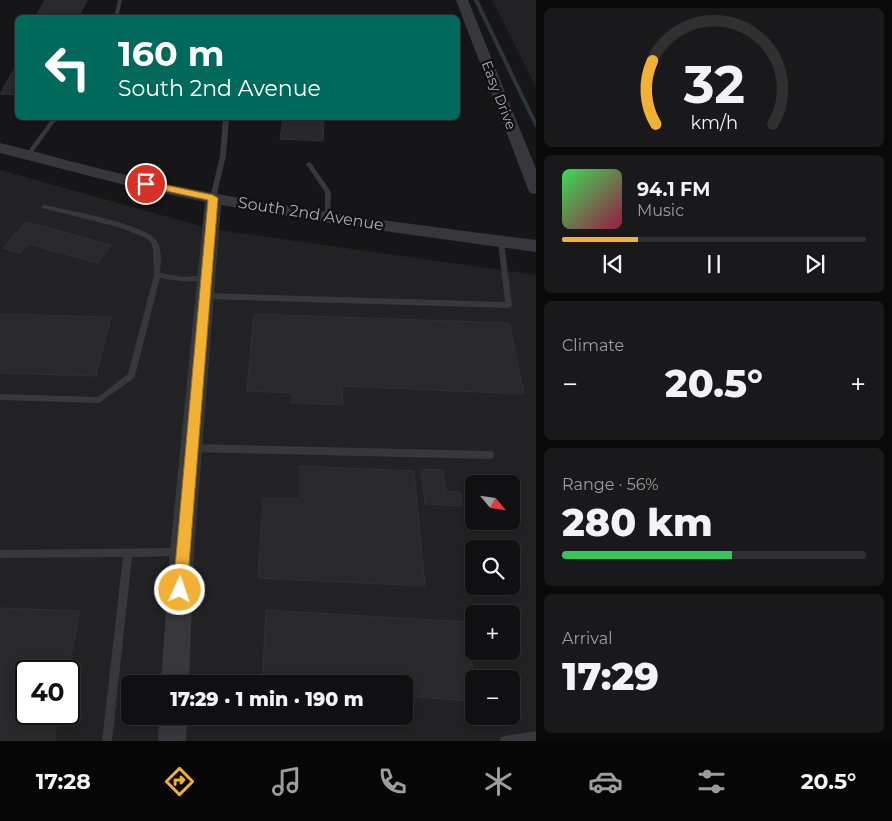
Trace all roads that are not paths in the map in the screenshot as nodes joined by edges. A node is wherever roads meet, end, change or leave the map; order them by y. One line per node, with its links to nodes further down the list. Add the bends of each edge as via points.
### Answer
1 (120, 0): 3 (lane)
2 (462, 0): 9 (street, Easy Drive)
3 (117, 15)
4 (56, 120): 7 (lane)
5 (226, 120): 10 (lane, via 223,156)
6 (0, 148): 7 (street, South 2nd Avenue)
7 (28, 155): 10 (street, South 2nd Avenue)
8 (309, 164): 12 (lane, via 328,192)
9 (536, 189)
10 (213, 198): 12 (street, South 2nd Avenue); 16 (street)
11 (44, 208): 15 (lane, via 139,230 153,240 157,251)
12 (328, 218): 13 (street, South 2nd Avenue)
13 (501, 242): 14 (street, South 2nd Avenue); 16 (lane, via 509,305)
14 (536, 246)
15 (157, 275): 16 (lane); 17 (lane, via 131,376 99,400)
16 (206, 286): 18 (street)
17 (0, 397)
18 (191, 448): 19 (lane); 20 (street)
19 (490, 455)
20 (182, 552): 21 (lane); 23 (street)
21 (128, 553): 22 (lane); 26 (lane)
22 (0, 554)
23 (175, 675)
24 (173, 725): 27 (street)
25 (536, 736): 28 (lane)
26 (107, 741)
27 (172, 741)
28 (505, 741)

